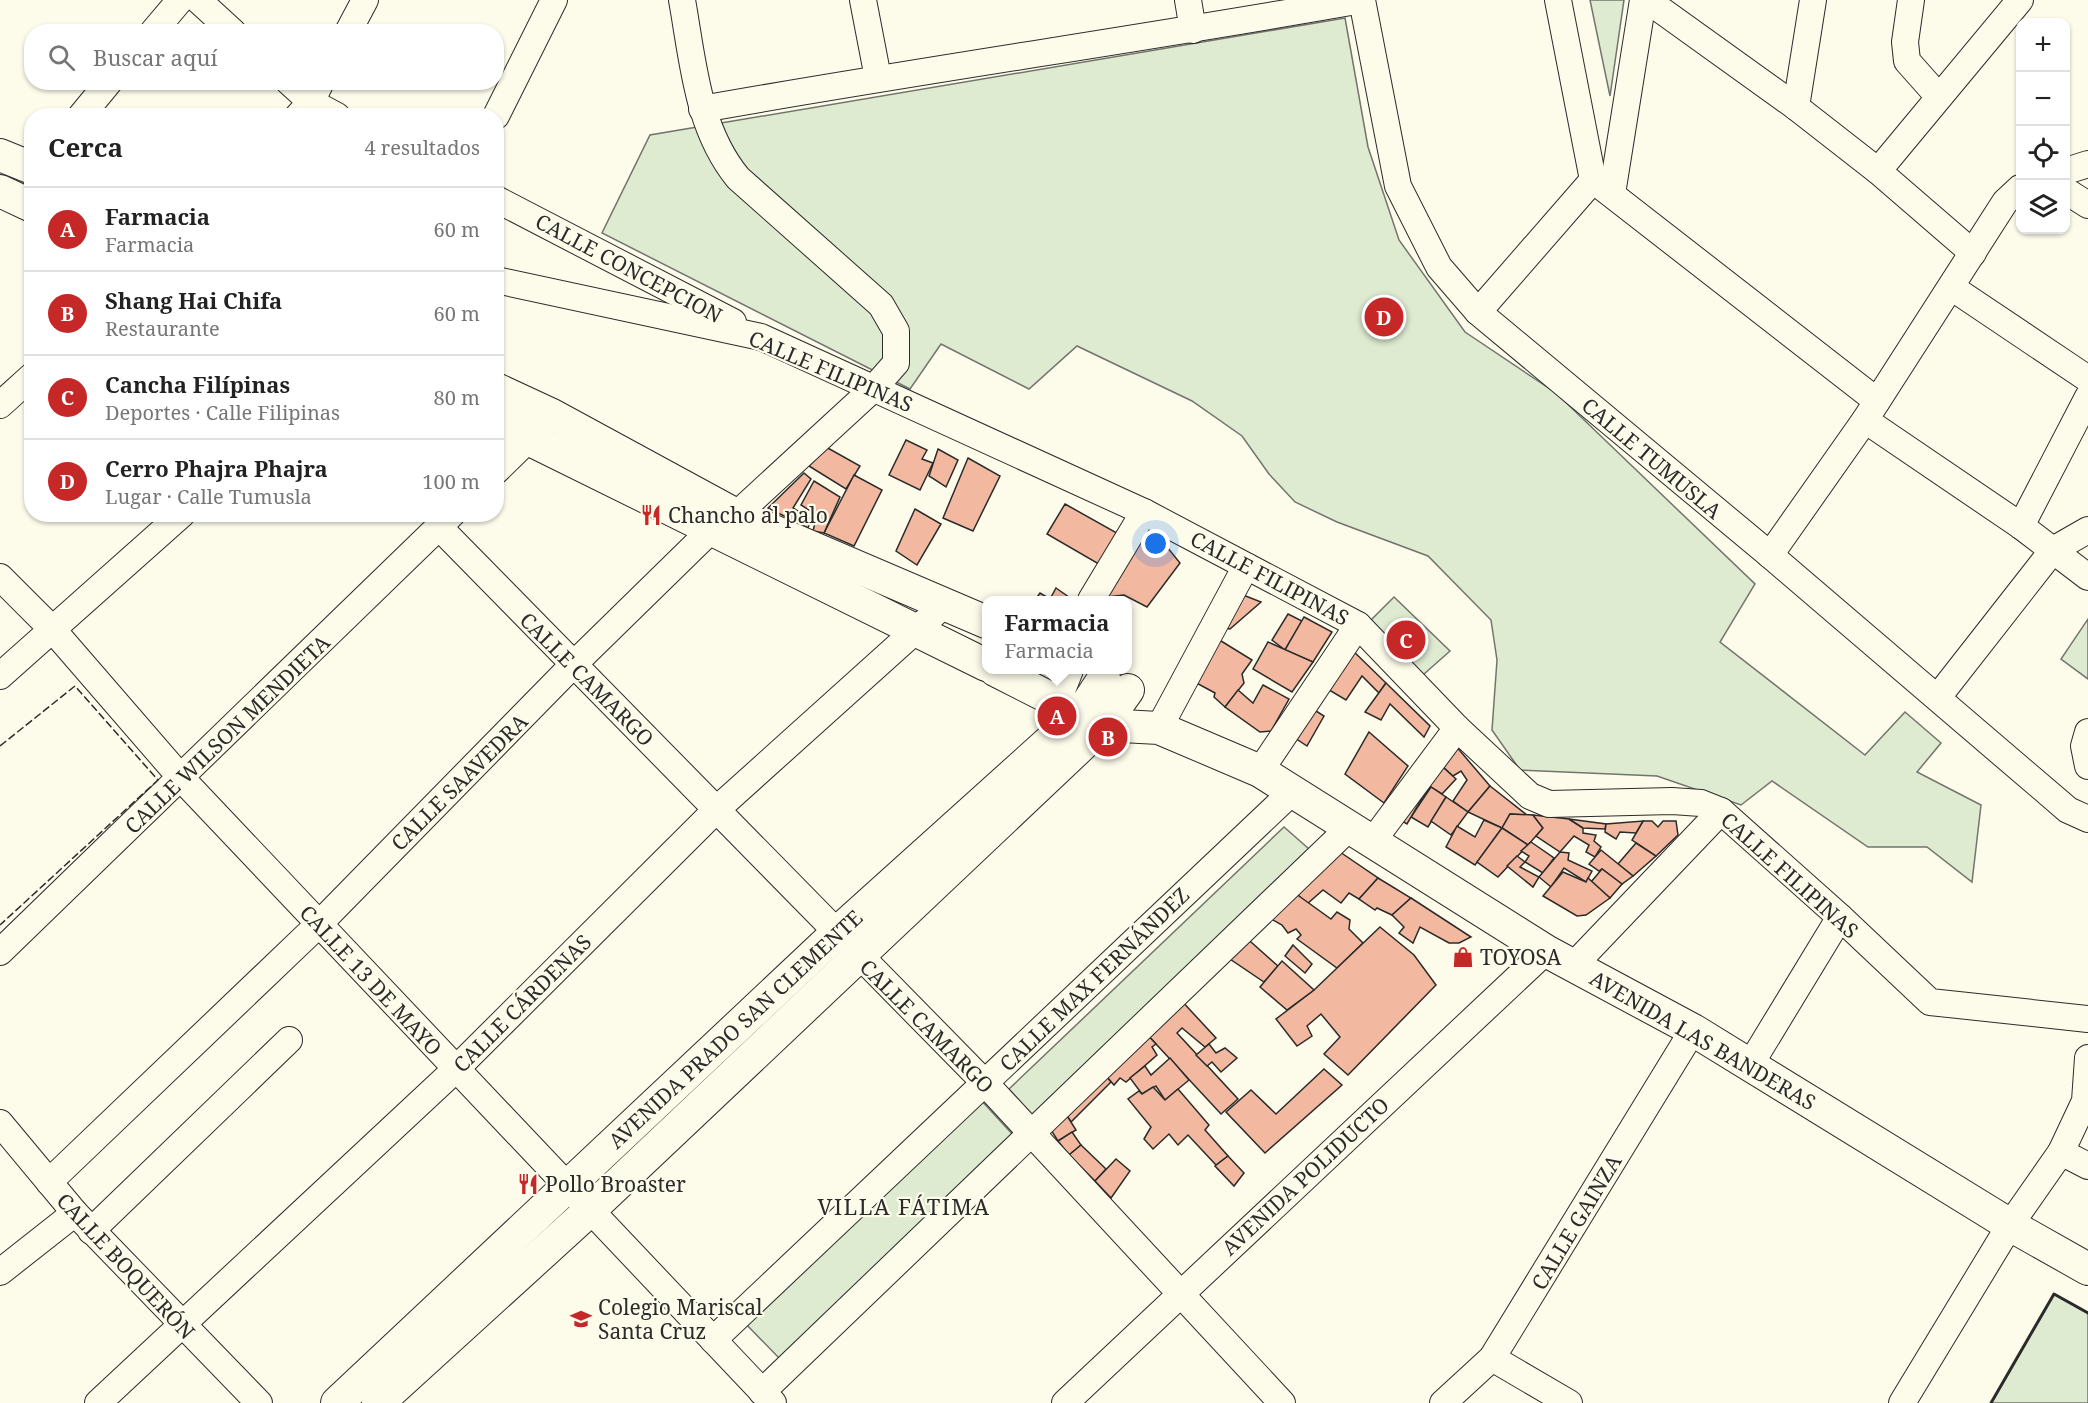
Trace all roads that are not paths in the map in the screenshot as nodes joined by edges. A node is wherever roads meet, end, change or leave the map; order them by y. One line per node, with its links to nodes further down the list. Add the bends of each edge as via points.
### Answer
1 (180, 0): 14 (street)
2 (198, 0): 15 (street)
3 (365, 0): 16 (street)
4 (554, 0): 26 (street)
5 (681, 0): 27 (street, CALLE SAAVEDRA)
6 (862, 0): 18 (street)
7 (1188, 0): 17 (street)
8 (1362, 0): 17 (street); 41 (street, CALLE TUMUSLA, via 1398,186 1439,267)
9 (1558, 0): 33 (street)
10 (1645, 0): 23 (street); 33 (street)
11 (1813, 0): 23 (street)
12 (1911, 0): 21 (street, via 1905,42 1907,61)
13 (2020, 0): 21 (street)
14 (160, 24)
15 (224, 24)
16 (352, 24)
17 (1193, 30): 18 (street)
18 (878, 78): 27 (street)
19 (102, 90): 24 (street)
20 (298, 90): 22 (street)
21 (1939, 97): 32 (street)
22 (310, 100): 25 (street)
23 (1796, 106): 32 (street)
24 (88, 108)
25 (324, 108)
26 (500, 108)
27 (702, 110): 45 (street, CALLE SAAVEDRA, via 721,157 738,178 881,305 896,331 896,363)
28 (0, 155): 30 (main road)
29 (2088, 164): 31 (street)
30 (24, 165)
31 (2070, 170)
32 (1878, 171): 38 (street)
33 (1603, 187): 41 (street); 49 (street)
34 (2016, 192): 38 (street)
35 (2070, 194): 37 (street)
36 (504, 203): 42 (street, CALLE CONCEPCION)
37 (2088, 205)
38 (1972, 253): 40 (street)
39 (504, 282): 42 (street, CALLE FILIPINAS)
40 (1951, 287): 43 (street); 49 (street)
41 (1478, 312): 62 (street, CALLE TUMUSLA)
42 (761, 337): 45 (street, CALLE FILIPINAS)
43 (2088, 380)
44 (24, 383): 48 (street)
45 (874, 388): 54 (street, CALLE FILIPINAS); 58 (street, CALLE SAAVEDRA)
46 (504, 393): 50 (main road)
47 (2088, 397): 59 (street)
48 (0, 405)
49 (1871, 411): 59 (street); 62 (street)
50 (552, 415): 52 (street); 58 (main road)
51 (504, 427): 52 (main road)
52 (530, 438): 53 (street); 58 (main road)
53 (504, 463)
54 (1144, 512): 63 (street, CALLE FILIPINAS); 66 (street)
55 (173, 522): 70 (street)
56 (444, 522): 85 (street, CALLE WILSON MENDIETA)
57 (446, 522): 73 (street, CALLE CAMARGO)
58 (723, 523): 67 (main road); 71 (main road); 73 (street, CALLE SAAVEDRA)
59 (2021, 526): 61 (street)
60 (2088, 530): 61 (street)
61 (2053, 550): 65 (street); 78 (street)
62 (1770, 555): 78 (street, CALLE TUMUSLA)
63 (1246, 566): 69 (street, CALLE FILIPINAS); 80 (street)
64 (0, 577): 70 (street, CALLE 13 DE MAYO)
65 (2088, 577)
66 (1093, 596)
67 (946, 603): 68 (main road); 71 (street, CALLE CÁRDENAS)
68 (982, 620)
69 (1358, 625): 81 (street, CALLE FILIPINAS); 84 (street)
70 (53, 630): 76 (street); 85 (street, CALLE 13 DE MAYO)
71 (918, 631): 72 (main road); 87 (street, CALLE CÁRDENAS)
72 (982, 663)
73 (572, 666): 87 (street, CALLE CAMARGO); 92 (street, CALLE SAAVEDRA)
74 (1005, 674): 79 (main road, AVENIDA LAS BANDERAS)
75 (1071, 674): 79 (street)
76 (0, 676)
77 (1107, 679): 79 (main road, AVENIDA PRADO SAN CLEMENTE); 80 (main road, AVENIDA LAS BANDERAS)
78 (1938, 698): 89 (street, CALLE TUMUSLA, via 2068,810)
79 (1080, 713): 80 (main road, AVENIDA LAS BANDERAS); 93 (main road, AVENIDA PRADO SAN CLEMENTE); 96 (main road, AVENIDA PRADO SAN CLEMENTE)
80 (1159, 728): 84 (main road, AVENIDA LAS BANDERAS)
81 (1457, 728): 88 (street, CALLE FILIPINAS, via 1514,783 1549,804 1672,801 1701,803); 90 (street)
82 (2088, 732): 83 (street, via 2084,747)
83 (2088, 766)
84 (1260, 771): 86 (main road, AVENIDA LAS BANDERAS)
85 (182, 778): 92 (street, CALLE 13 DE MAYO); 95 (street, CALLE WILSON MENDIETA)
86 (1293, 791): 90 (main road, AVENIDA LAS BANDERAS); 104 (street, CALLE MAX FERNÁNDEZ)
87 (716, 810): 93 (street, CALLE CAMARGO); 103 (street, CALLE CÁRDENAS)
88 (1721, 811): 91 (street, CALLE FILIPINAS); 97 (street)
89 (2088, 819)
90 (1360, 835): 94 (main road, AVENIDA LAS BANDERAS); 106 (street)
91 (1840, 917): 98 (street, CALLE FILIPINAS, via 1930,1002); 102 (street)
92 (319, 924): 103 (street, CALLE 13 DE MAYO); 109 (street, CALLE SAAVEDRA)
93 (838, 932): 96 (street, CALLE CAMARGO); 110 (main road, AVENIDA PRADO SAN CLEMENTE)
94 (1546, 951): 97 (main road, AVENIDA LAS BANDERAS); 116 (street, AVENIDA POLIDUCTO)
95 (0, 952)
96 (857, 956): 104 (street, CALLE CAMARGO); 111 (main road, AVENIDA PRADO SAN CLEMENTE)
97 (1574, 965): 99 (main road, AVENIDA LAS BANDERAS)
98 (2088, 1019)
99 (1693, 1030): 102 (main road, AVENIDA LAS BANDERAS); 119 (street, CALLE GAINZA)
100 (289, 1040): 112 (street)
101 (2088, 1058): 107 (street, via 2085,1101)
102 (1750, 1065): 113 (main road, AVENIDA LAS BANDERAS)
103 (456, 1069): 110 (street, CALLE 13 DE MAYO); 117 (street, CALLE CÁRDENAS)
104 (985, 1083): 106 (street, CALLE CAMARGO); 118 (street, CALLE MAX FERNÁNDEZ)
105 (0, 1123): 109 (street, CALLE BOQUERÓN)
106 (1031, 1133): 116 (street, CALLE CAMARGO); 120 (street)
107 (2061, 1152): 108 (street); 113 (street)
108 (2088, 1166)
109 (49, 1182): 112 (street, CALLE BOQUERÓN)
110 (569, 1186): 111 (street, CALLE 13 DE MAYO); 123 (main road, AVENIDA PRADO SAN CLEMENTE)
111 (590, 1209): 118 (street, CALLE 13 DE MAYO); 124 (main road, AVENIDA PRADO SAN CLEMENTE)
112 (83, 1222): 115 (street); 117 (street, CALLE BOQUERÓN)
113 (2010, 1225): 114 (main road, AVENIDA LAS BANDERAS); 129 (street)
114 (2088, 1269)
115 (0, 1272)
116 (1179, 1294): 125 (street, AVENIDA POLIDUCTO); 126 (street, CALLE CAMARGO)
117 (181, 1325): 121 (street, CALLE CÁRDENAS); 122 (street, CALLE BOQUERÓN)
118 (713, 1340): 120 (street, CALLE 13 DE MAYO)
119 (1492, 1358): 127 (street, CALLE GAINZA); 128 (street)
120 (768, 1397)
121 (98, 1403)
122 (259, 1403)
123 (337, 1403)
124 (378, 1403)
125 (1065, 1403)
126 (1282, 1403)
127 (1443, 1403)
128 (1569, 1403)
129 (1902, 1403)

